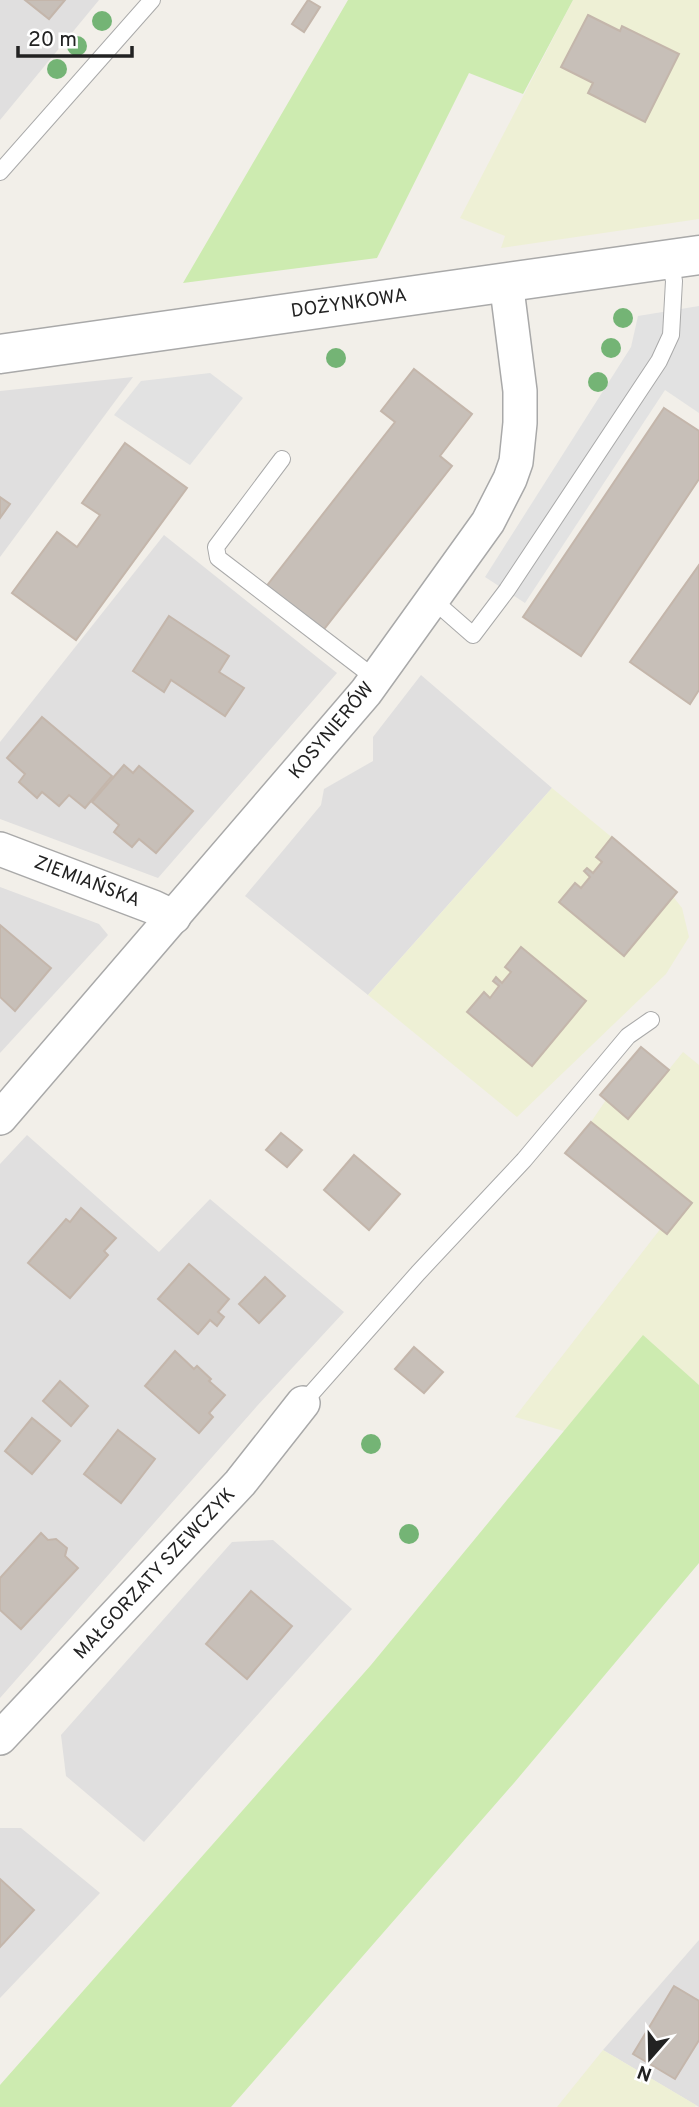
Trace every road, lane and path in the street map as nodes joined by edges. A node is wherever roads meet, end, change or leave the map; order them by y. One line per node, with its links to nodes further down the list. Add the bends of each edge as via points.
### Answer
1 (152, 0): 2 (lane)
2 (0, 172)
3 (685, 257): 4 (street, DOŻYNKOWA); 7 (lane, via 674,281 671,335 660,361 507,590 473,635)
4 (506, 281): 5 (street, DOŻYNKOWA); 7 (street, KOSYNIERÓW, via 520,391 516,462 488,522)
5 (0, 354)
6 (282, 459): 8 (lane, via 216,547 218,558)
7 (433, 600): 8 (street, KOSYNIERÓW)
8 (376, 679): 10 (street, KOSYNIERÓW)
9 (0, 849): 10 (street, ZIEMIAŃSKA)
10 (174, 917): 12 (street, KOSYNIERÓW)
11 (651, 1020): 13 (lane, via 628,1036 524,1160)
12 (0, 1118)
13 (303, 1403): 14 (street, MAŁGORZATY SZEWCZYK, via 240,1483)
14 (0, 1738)

